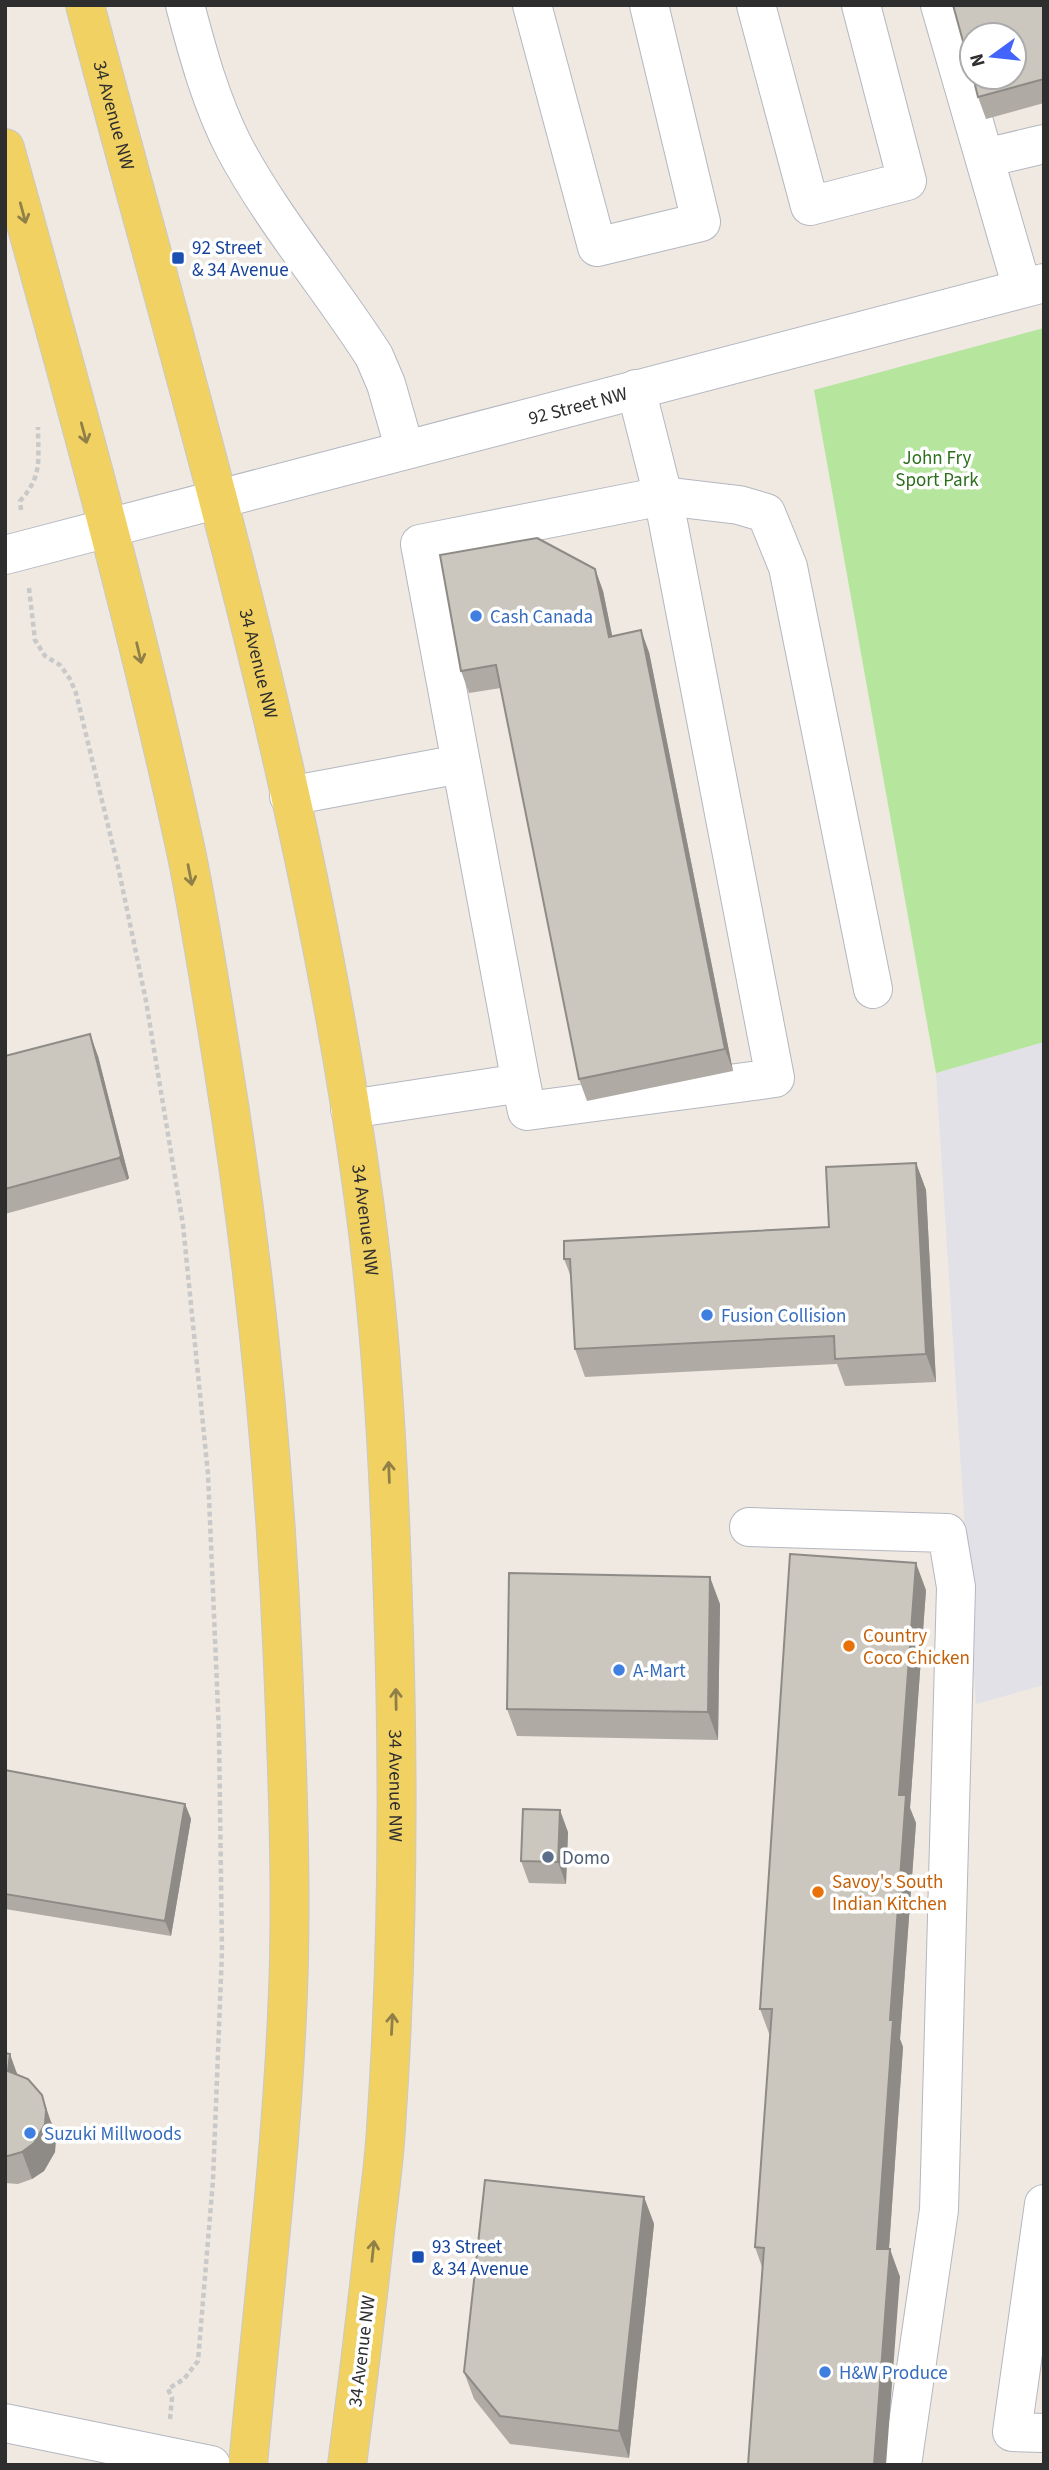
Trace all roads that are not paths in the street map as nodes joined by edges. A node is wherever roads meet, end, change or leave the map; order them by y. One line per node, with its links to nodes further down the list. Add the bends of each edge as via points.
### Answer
1 (82, 5): 15 (main road, 34 Avenue NW)
2 (186, 5): 13 (street, via 201,64 234,146 374,356)
3 (531, 5): 4 (street, via 597,247 701,222)
4 (649, 5)
5 (756, 5): 6 (street, via 810,206 907,181)
6 (861, 5)
7 (940, 5): 10 (street)
8 (1044, 144): 10 (street)
9 (5, 148): 16 (main road, one-way to 16)
10 (985, 158): 11 (street)
11 (1033, 285): 12 (street, 92 Street NW)
12 (636, 389): 13 (street, 92 Street NW); 14 (street)
13 (405, 450): 15 (street, 92 Street NW)
14 (663, 496): 18 (street, via 420,544); 20 (street, via 766,513 788,567); 21 (street, via 775,1078 527,1111)
15 (218, 500): 16 (street, 92 Street NW); 19 (main road, 34 Avenue NW)
16 (110, 528): 17 (street); 28 (main road, one-way to 28, via 187,856 208,970 247,1223 277,1530 289,1959)
17 (5, 555)
18 (460, 764): 19 (street); 21 (street)
19 (289, 796): 22 (main road, 34 Avenue NW)
20 (873, 989)
21 (521, 1083): 22 (street)
22 (351, 1109): 29 (main road, 34 Avenue NW, one-way to 22, via 386,2134 394,1966 396,1728 388,1458 370,1243)
23 (749, 1527): 30 (street, via 947,1533 954,1573 939,2210)
24 (1044, 2204): 26 (street, via 1012,2432)
25 (5, 2423): 27 (street)
26 (1044, 2433)
27 (211, 2465)
28 (248, 2465)
29 (347, 2465)
30 (902, 2465)

